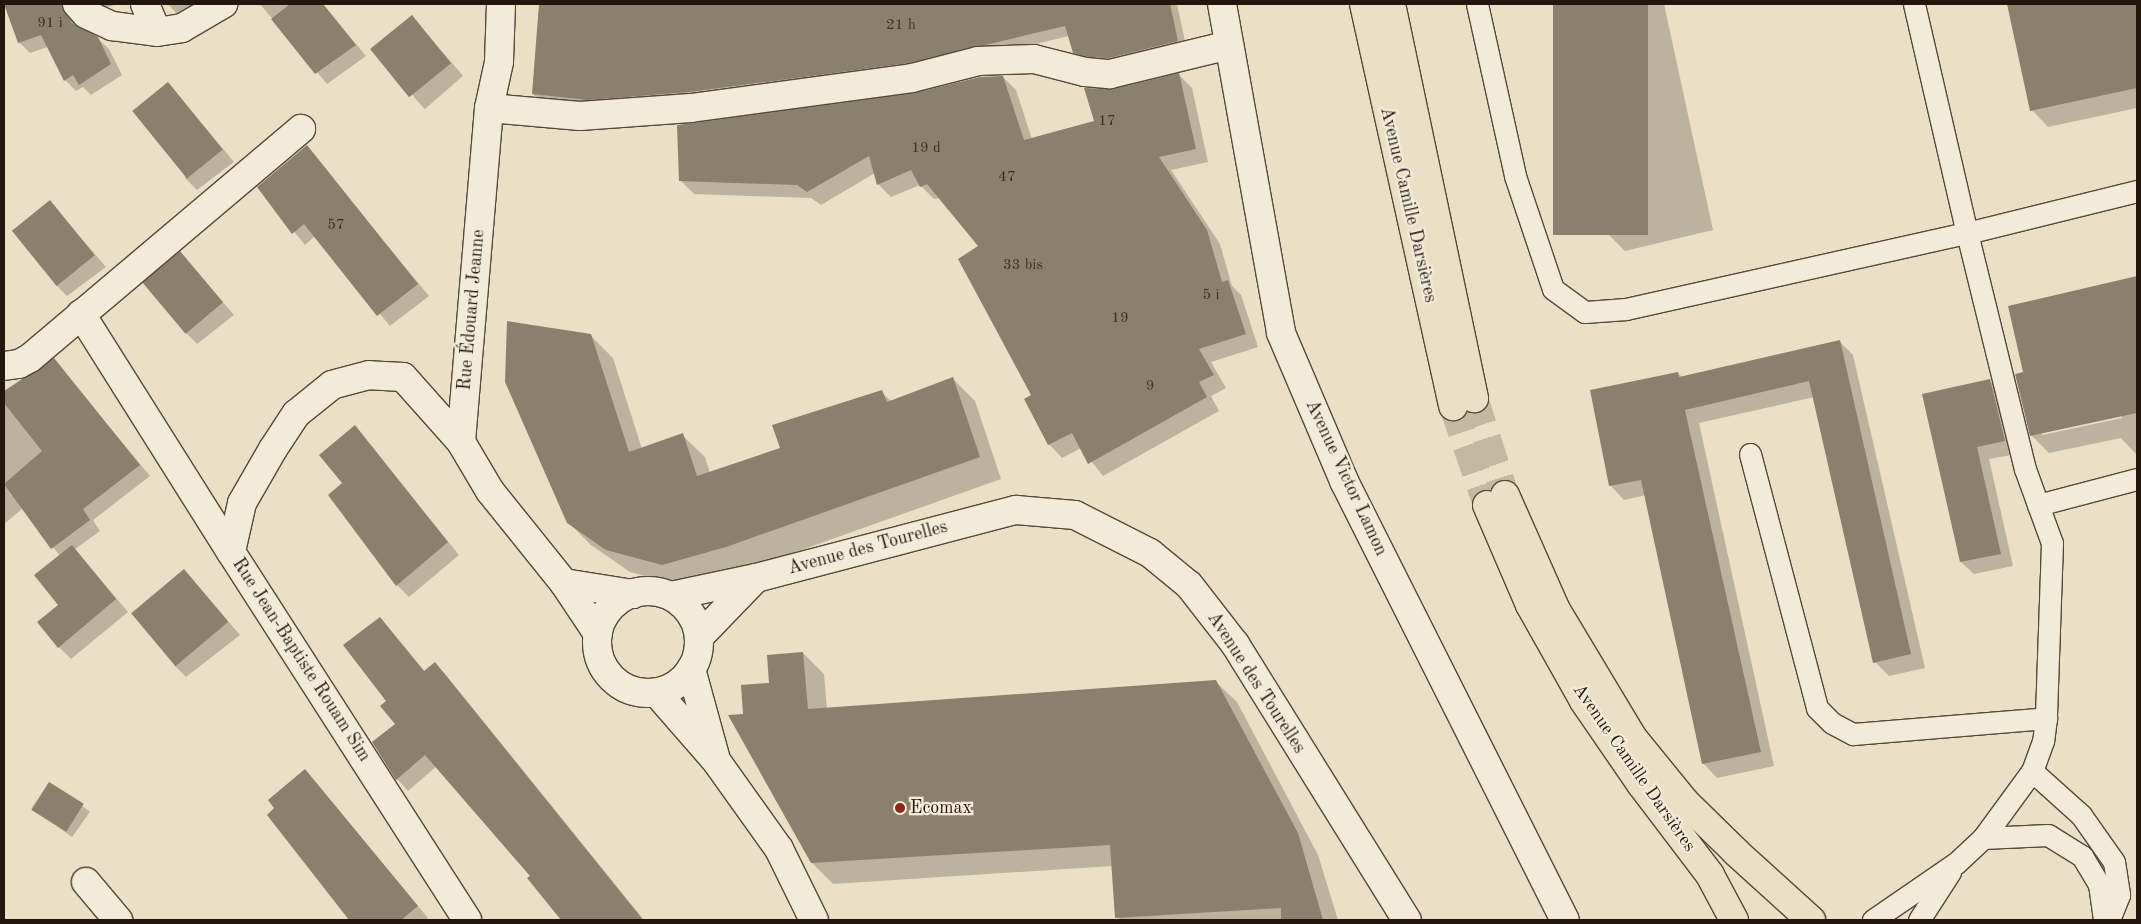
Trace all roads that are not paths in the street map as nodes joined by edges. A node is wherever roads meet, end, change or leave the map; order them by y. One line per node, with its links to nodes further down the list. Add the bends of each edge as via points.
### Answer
1 (78, 4): 10 (street, via 86,14 112,26)
2 (146, 4): 10 (street)
3 (223, 4): 10 (street, via 182,28)
4 (501, 4): 12 (street, Rue Édouard Jeanne, via 499,62)
5 (1222, 4): 11 (street, Avenue Victor Lamon)
6 (1364, 4): 7 (main road, Avenue Camille Darsières, via 1464,402)
7 (1391, 4)
8 (1477, 4): 15 (lane, via 1515,176 1553,289 1585,312 1626,309)
9 (1914, 4): 15 (lane)
10 (157, 32)
11 (1229, 45): 12 (street, via 1110,74 1084,72 1034,59 978,61 912,78 691,108 580,116); 41 (street, Avenue Victor Lamon, via 1281,333 1344,481)
12 (490, 108): 18 (street, Rue Édouard Jeanne)
13 (301, 129): 16 (street)
14 (2137, 191): 15 (lane)
15 (1967, 234): 21 (lane, via 2025,469)
16 (82, 314): 17 (street, via 30,358); 22 (street)
17 (4, 366)
18 (461, 442): 22 (street, Rue Jean-Baptiste Rouam Sim, via 403,377 369,375 332,386 296,414 272,449 242,503); 24 (street, via 490,492)
19 (1750, 454): 31 (lane, via 1817,708 1832,723 1853,734)
20 (2137, 479): 21 (lane)
21 (2038, 505): 31 (lane, via 2052,543)
22 (231, 552): 38 (street, Rue Jean-Baptiste Rouam Sim)
23 (756, 578): 26 (street, Avenue des Tourelles); 28 (street); 40 (street, Avenue des Tourelles, via 1016,510 1075,515 1112,532 1150,553 1189,585 1235,644)
24 (564, 583): 25 (street); 27 (street)
25 (633, 594): 26 (street, via 646,591); 27 (street, via 610,609)
26 (671, 596): 28 (street, via 685,606 695,620)
27 (598, 634): 30 (street, via 602,666 612,679 640,693)
28 (699, 637): 29 (street, via 698,654)
29 (692, 669): 30 (street, via 670,689); 32 (street)
30 (657, 693): 32 (street)
31 (2046, 718): 33 (lane)
32 (717, 762): 39 (street, via 779,849)
33 (2032, 770): 34 (lane); 47 (lane, via 2082,815 2114,862 2120,895)
34 (1983, 838): 35 (lane); 46 (lane, via 2048,835 2082,856 2099,884)
35 (1956, 864): 44 (lane); 45 (lane)
36 (86, 882): 37 (street)
37 (118, 920)
38 (467, 920)
39 (814, 920)
40 (1407, 920)
41 (1565, 920)
42 (1734, 920): 43 (main road, Avenue Camille Darsières, via 1710,875 1641,784 1584,701 1530,605 1496,500 1556,610 1633,738 1685,802)
43 (1811, 920)
44 (1873, 920)
45 (1919, 920)
46 (2104, 920)
47 (2109, 920)

